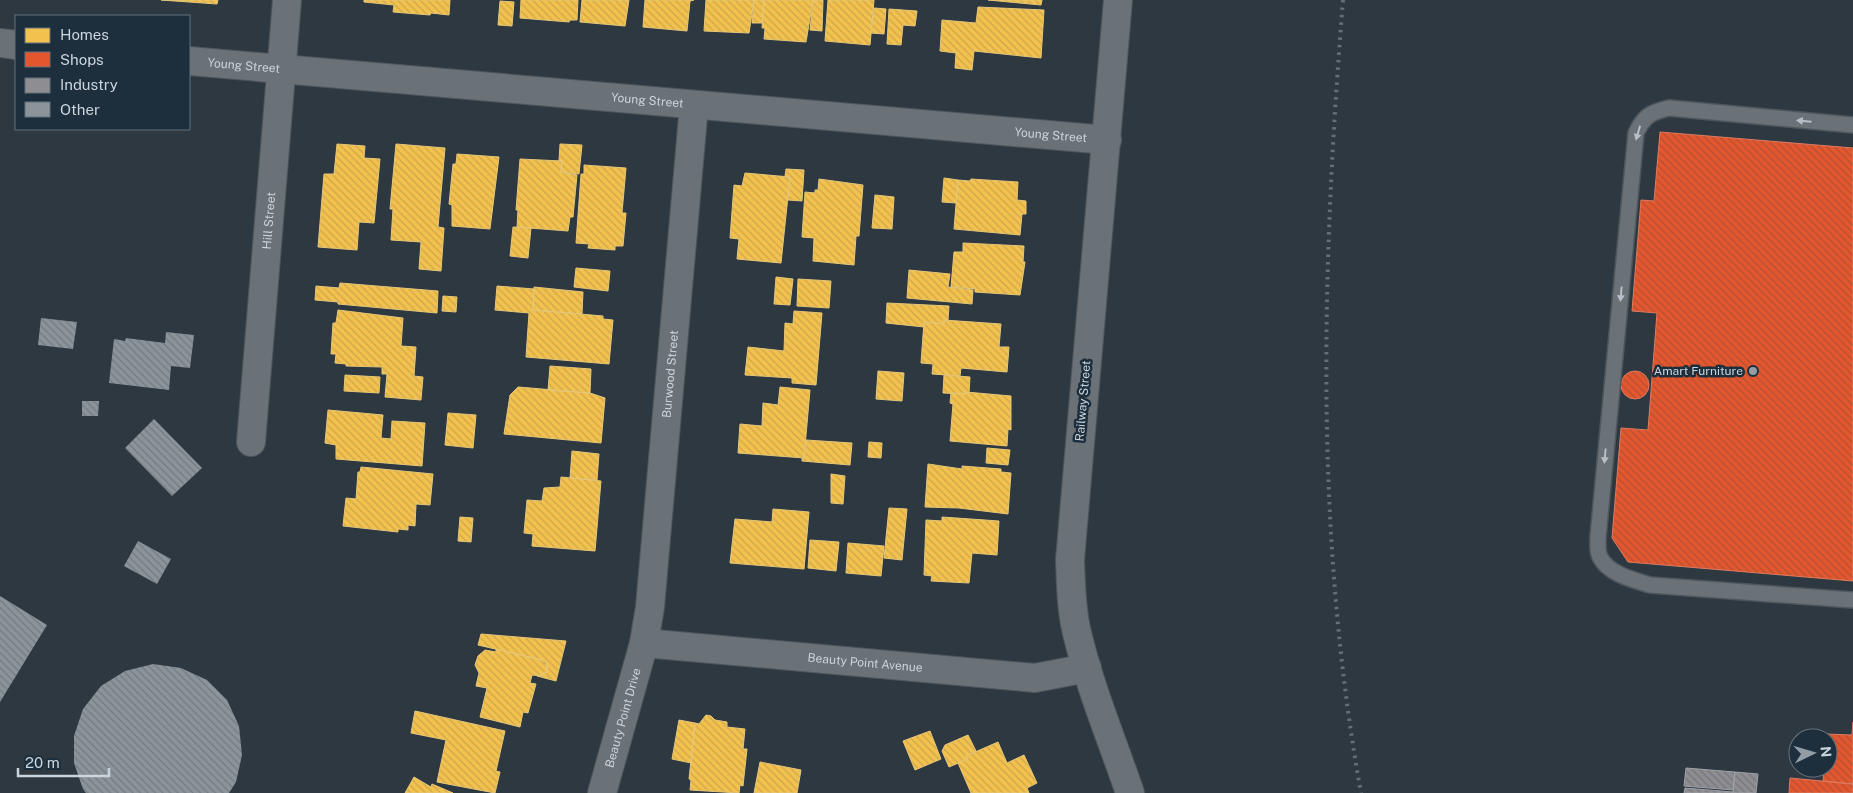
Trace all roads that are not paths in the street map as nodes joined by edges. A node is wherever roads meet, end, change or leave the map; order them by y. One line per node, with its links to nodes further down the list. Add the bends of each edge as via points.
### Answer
1 (287, 0): 6 (street, Hill Street)
2 (1118, 0): 9 (street, Railway Street)
3 (0, 43): 4 (street)
4 (15, 45)
5 (190, 61): 6 (street, Young Street)
6 (281, 69): 7 (street, Young Street); 10 (street, Hill Street)
7 (694, 106): 9 (street, Young Street); 12 (street, Burwood Street, via 650,607)
8 (1853, 126): 11 (lane, one-way to 11, via 1669,108 1643,118 1636,133 1598,537 1600,557 1610,568 1626,578 1650,585)
9 (1107, 140): 13 (street, Railway Street, via 1070,560 1077,632)
10 (251, 442)
11 (1853, 600)
12 (644, 643): 13 (street, Beauty Point Avenue, via 1035,678); 14 (street, Beauty Point Drive)
13 (1087, 668): 15 (street, Railway Street)
14 (602, 793)
15 (1130, 793)

